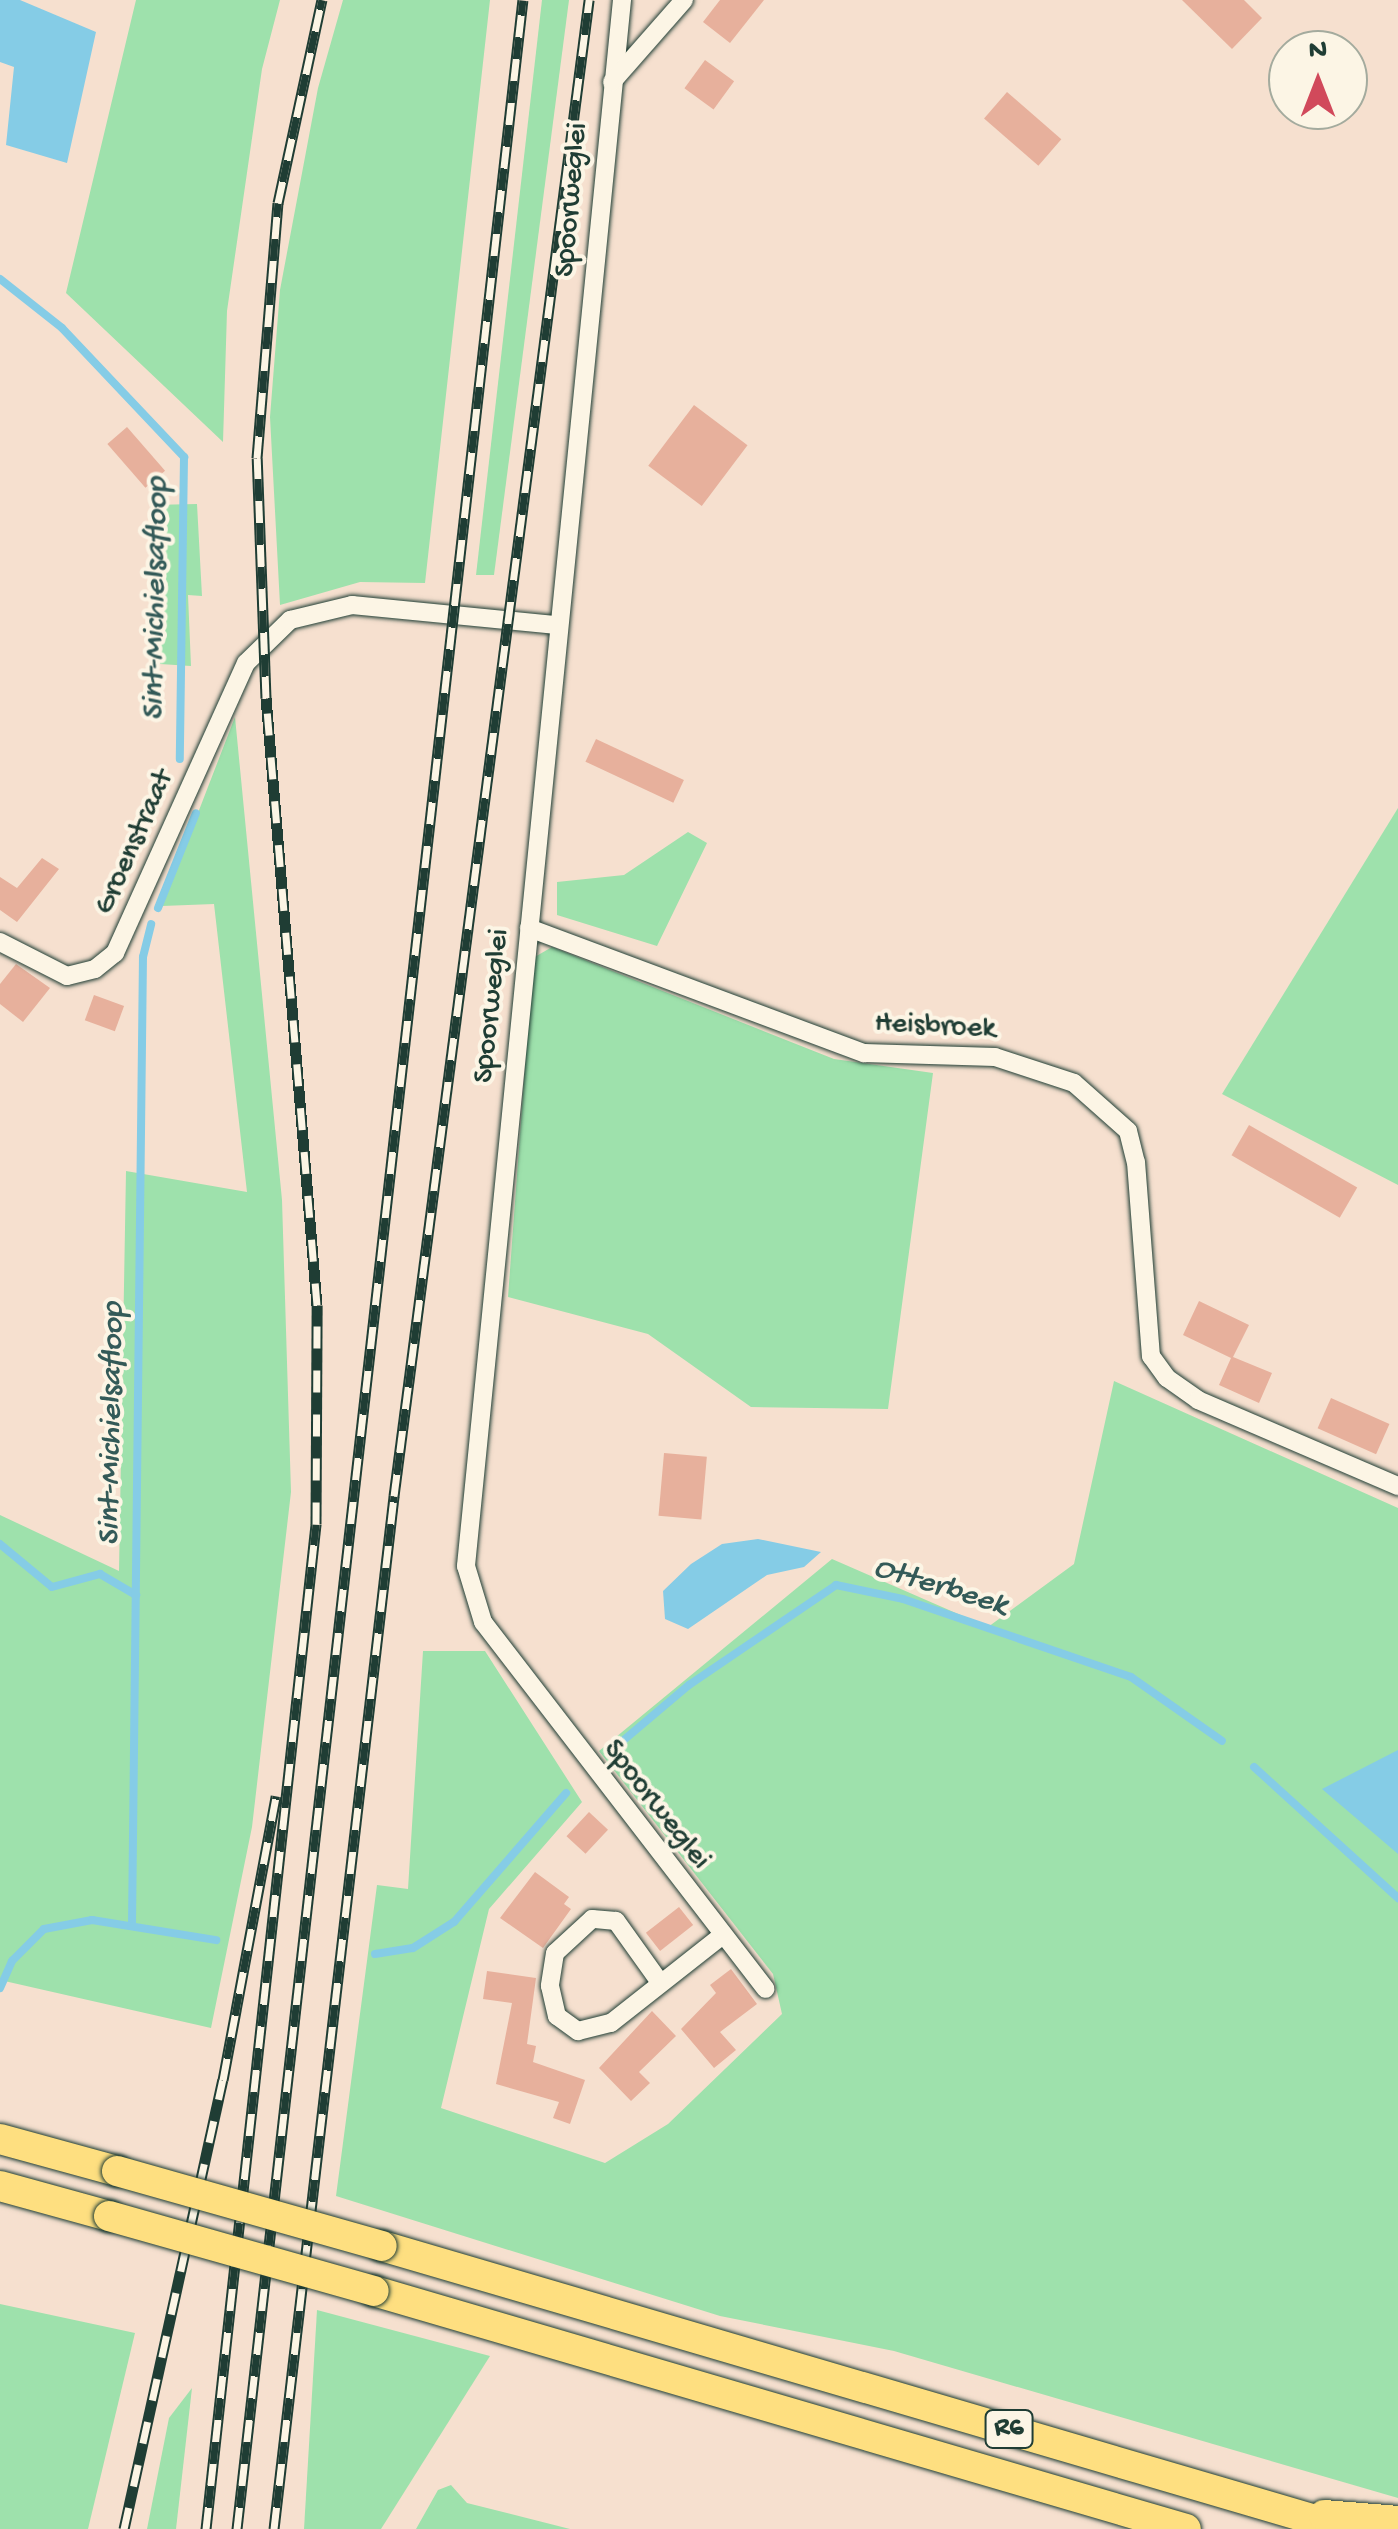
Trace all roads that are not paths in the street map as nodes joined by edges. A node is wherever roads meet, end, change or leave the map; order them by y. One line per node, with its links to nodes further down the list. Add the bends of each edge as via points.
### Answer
1 (622, 0): 3 (street, Spoorweglei)
2 (684, 0): 3 (street)
3 (612, 82): 4 (street, Spoorweglei)
4 (557, 625): 5 (street, Spoorweglei); 6 (street, Groenstraat, via 372,605 290,620 246,663 115,953 95,969 67,976)
5 (529, 928): 7 (street, Heisbroek, via 864,1053 995,1057 1074,1082 1128,1131 1136,1162 1148,1342 1167,1378 1198,1400); 8 (street, Spoorweglei, via 466,1566 470,1595 600,1782)
6 (0, 942)
7 (1398, 1486)
8 (723, 1935): 9 (street); 10 (street, Spoorweglei)
9 (659, 1981): 9 (street, via 616,1921 592,1919 555,1953 550,1986 557,2016 578,2030 610,2023)
10 (766, 1989)
11 (0, 2140): 13 (highway, R6, bridge)
12 (0, 2186): 15 (highway, R6, bridge)
13 (1296, 2514): 14 (highway); 16 (highway, R6)
14 (1398, 2521)
15 (1186, 2529)
16 (1346, 2529)

